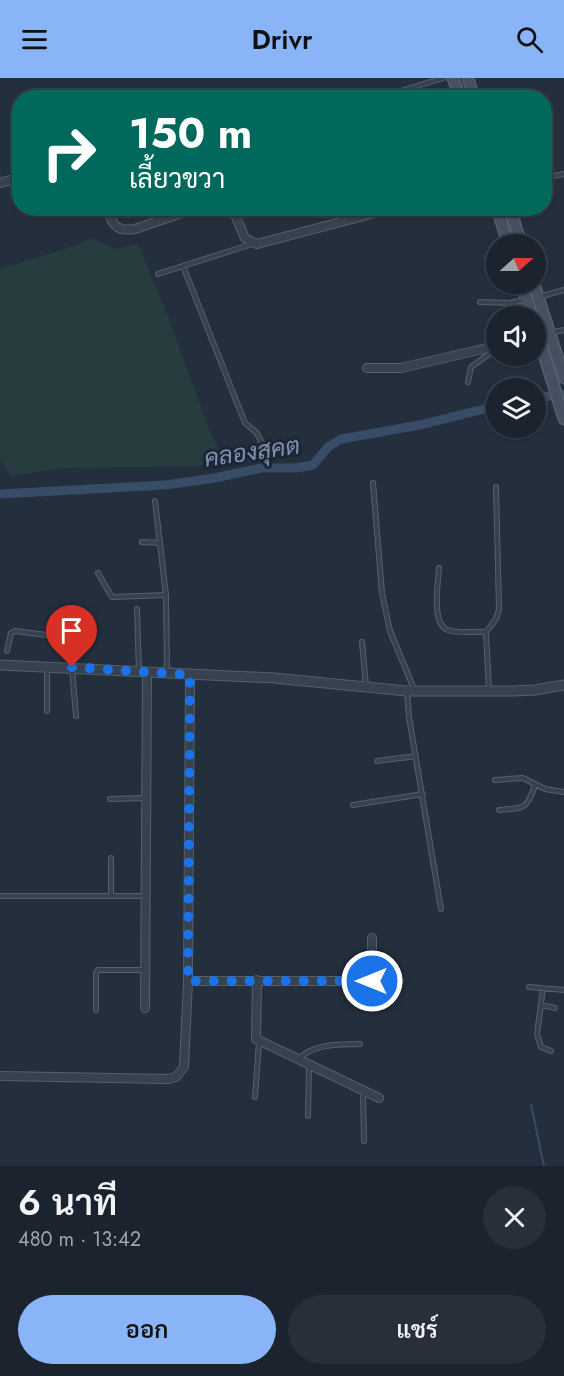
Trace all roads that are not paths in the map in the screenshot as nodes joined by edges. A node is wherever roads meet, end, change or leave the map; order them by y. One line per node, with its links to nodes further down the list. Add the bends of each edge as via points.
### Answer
1 (443, 78): 2 (lane)
2 (404, 90)
3 (109, 216): 4 (street, via 119,229 125,230)
4 (173, 216)
5 (235, 216): 11 (street, via 245,238)
6 (365, 216): 11 (street, via 266,243)
7 (499, 216): 9 (main road)
8 (512, 216): 10 (main road)
9 (505, 234)
10 (518, 234)
11 (252, 243): 12 (lane)
12 (183, 266): 13 (lane); 30 (lane, via 245,423 257,433)
13 (158, 274)
14 (564, 290): 17 (lane)
15 (524, 294): 18 (main road)
16 (537, 294): 17 (main road)
17 (538, 297): 22 (main road)
18 (526, 300): 19 (lane); 20 (main road)
19 (480, 302)
20 (528, 306)
21 (564, 330): 22 (lane)
22 (550, 333): 27 (main road)
23 (486, 349): 26 (street, via 401,368)
24 (486, 356): 28 (lane, via 471,367)
25 (546, 364): 29 (main road)
26 (367, 368)
27 (564, 378)
28 (468, 382)
29 (564, 419)
30 (264, 448)
31 (373, 483): 52 (lane, via 382,593 390,631)
32 (496, 487): 40 (lane, via 499,609)
33 (155, 501): 35 (lane)
34 (142, 542): 35 (lane)
35 (160, 543): 38 (lane)
36 (439, 568): 40 (lane, via 439,622 451,631)
37 (98, 573): 38 (lane, via 112,597)
38 (166, 595): 48 (lane)
39 (137, 609): 47 (lane)
40 (486, 632): 53 (lane)
41 (79, 639): 43 (lane, via 15,631)
42 (362, 642): 51 (lane)
43 (7, 651)
44 (4, 663): 45 (street)
45 (47, 666): 46 (street); 54 (lane)
46 (72, 667): 47 (street); 55 (lane)
47 (143, 673): 48 (street); 62 (street)
48 (167, 674): 49 (street)
49 (190, 675): 51 (street); 74 (street)
50 (564, 686): 53 (street)
51 (366, 687): 52 (street)
52 (411, 691): 53 (street); 56 (lane)
53 (489, 691)
54 (47, 711)
55 (76, 716)
56 (416, 756): 57 (lane); 61 (lane)
57 (377, 761)
58 (495, 780): 59 (lane, via 519,777)
59 (535, 785): 60 (lane); 65 (lane, via 525,807)
60 (564, 792)
61 (423, 794): 64 (lane); 70 (lane)
62 (147, 798): 63 (lane); 69 (street)
63 (110, 799)
64 (353, 805)
65 (499, 810)
66 (111, 858): 68 (lane)
67 (0, 896): 68 (lane)
68 (111, 896): 69 (lane)
69 (146, 896): 72 (street)
70 (441, 909)
71 (372, 938): 75 (street)
72 (146, 970): 81 (street); 83 (lane, via 98,970)
73 (257, 980): 74 (street); 75 (street); 84 (street, via 255,1035)
74 (188, 981): 89 (street, via 184,1067 176,1077)
75 (372, 981): 76 (street)
76 (399, 981)
77 (529, 987): 78 (lane)
78 (543, 988): 79 (lane); 80 (lane)
79 (564, 990)
80 (541, 1005): 82 (lane); 86 (lane, via 538,1042)
81 (145, 1008)
82 (555, 1008)
83 (96, 1010)
84 (259, 1041): 87 (street); 91 (lane)
85 (360, 1044): 87 (lane, via 318,1047)
86 (551, 1051)
87 (297, 1059): 88 (street)
88 (309, 1065): 90 (street); 93 (lane)
89 (0, 1076)
90 (363, 1091): 92 (street); 94 (lane)
91 (255, 1097)
92 (379, 1098)
93 (308, 1116)
94 (364, 1141)

